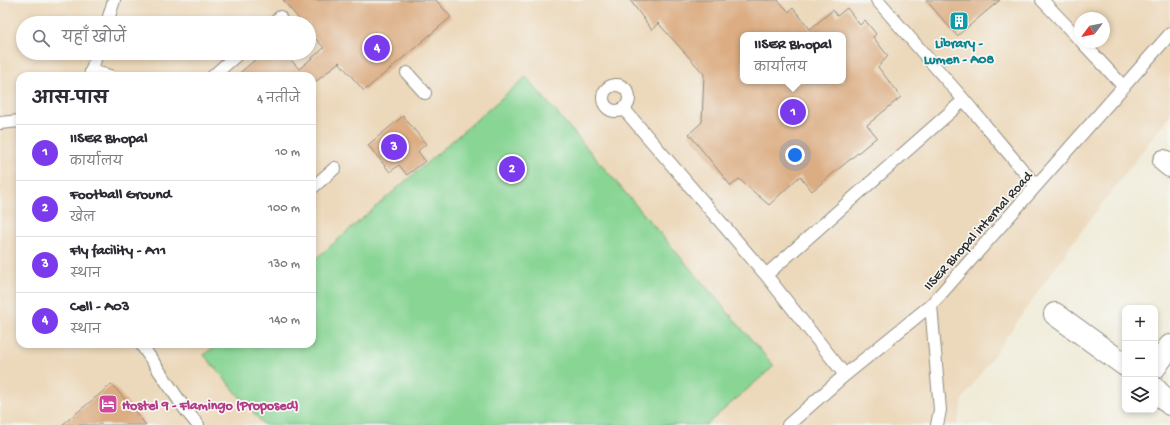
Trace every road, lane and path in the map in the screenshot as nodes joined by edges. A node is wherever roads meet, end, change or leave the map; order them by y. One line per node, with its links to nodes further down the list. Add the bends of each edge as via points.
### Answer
1 (114, 0): 4 (lane)
2 (877, 0): 15 (lane)
3 (1042, 0): 5 (lane)
4 (109, 16)
5 (1074, 34)
6 (1170, 34): 13 (lane, IISER Bhopal internal Road)
7 (1088, 48): 13 (lane)
8 (95, 60): 10 (lane)
9 (231, 60): 11 (lane)
10 (91, 72)
11 (218, 72)
12 (407, 73): 14 (lane)
13 (1124, 87): 21 (lane, IISER Bhopal internal Road)
14 (425, 93)
15 (964, 100): 21 (lane); 22 (lane)
16 (623, 108): 22 (lane)
17 (16, 121): 18 (lane)
18 (0, 123)
19 (336, 168): 20 (lane)
20 (316, 185)
21 (1036, 186): 23 (lane, IISER Bhopal internal Road)
22 (766, 275): 29 (lane)
23 (931, 305): 29 (lane, IISER Bhopal internal Road); 34 (lane, via 940,410)
24 (1055, 314): 27 (street)
25 (1170, 346): 28 (street)
26 (144, 348): 32 (lane)
27 (1122, 363)
28 (1158, 363)
29 (845, 375): 33 (lane, IISER Bhopal internal Road)
30 (1158, 393): 31 (street)
31 (1170, 404)
32 (198, 425)
33 (788, 425)
34 (937, 425)

